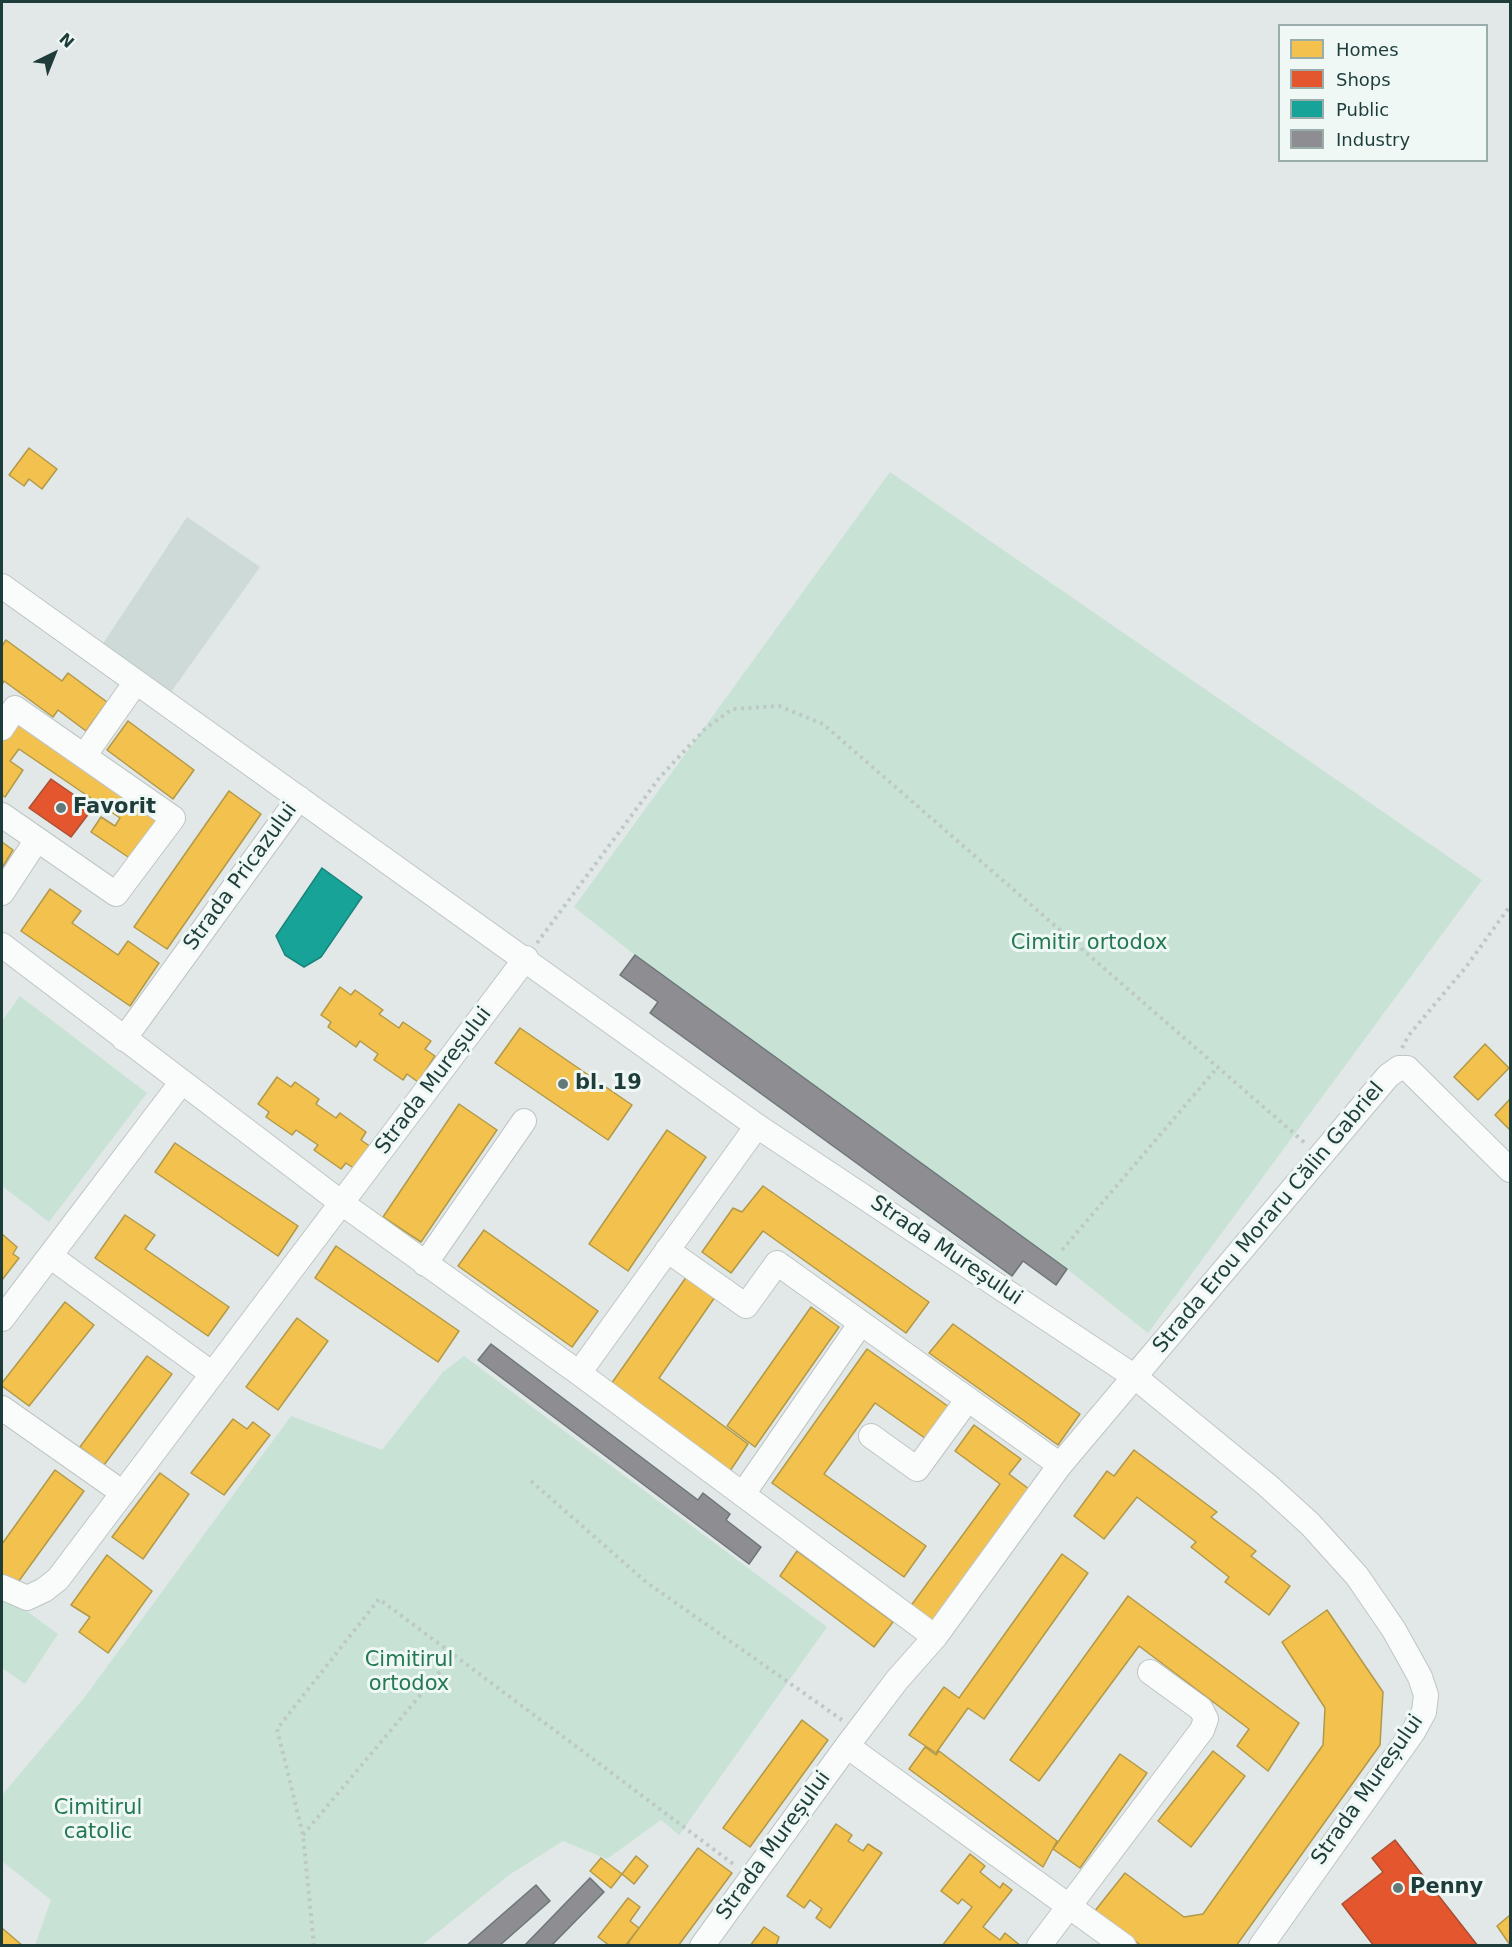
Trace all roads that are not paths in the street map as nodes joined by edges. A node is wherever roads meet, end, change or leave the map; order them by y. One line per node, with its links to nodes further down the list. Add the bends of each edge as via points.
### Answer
1 (2, 586): 2 (street, Strada Pricazului)
2 (136, 682): 4 (street); 5 (street, Strada Pricazului)
3 (2, 728): 4 (street, via 15,708)
4 (84, 756): 7 (street, via 173,818 116,894)
5 (299, 798): 10 (street, Strada Mureșului); 11 (street, Strada Pricazului)
6 (2, 815): 7 (street)
7 (36, 841): 8 (street)
8 (2, 893)
9 (2, 945): 11 (street)
10 (526, 958): 14 (street, Strada Mureșului); 16 (street, Strada Mureșului)
11 (124, 1040): 12 (street)
12 (181, 1083): 16 (street); 18 (street)
13 (524, 1121): 19 (street)
14 (757, 1126): 17 (street); 24 (street, Strada Mureșului)
15 (1510, 1170): 24 (street, Strada Erou Moraru Călin Gabriel, via 1407,1068 1399,1068 1319,1155)
16 (343, 1204): 19 (street); 23 (street, Strada Mureșului)
17 (667, 1250): 21 (street, via 746,1306 777,1263); 22 (street)
18 (50, 1256): 20 (street); 23 (street)
19 (425, 1264): 22 (street)
20 (2, 1319)
21 (861, 1323): 25 (street); 30 (street)
22 (579, 1373): 30 (street)
23 (211, 1374): 29 (street, Strada Mureșului)
24 (1135, 1377): 28 (street, Strada Mureșului); 39 (street, Strada Mureșului, via 1310,1524 1357,1576 1394,1630 1426,1695 1424,1712 1413,1732)
25 (968, 1399): 27 (street, via 917,1469); 28 (street)
26 (2, 1408): 29 (street)
27 (871, 1436)
28 (1060, 1465): 32 (street, Strada Mureșului)
29 (123, 1493): 31 (street, Strada Mureșului, via 57,1579 44,1590 27,1598)
30 (743, 1494): 32 (street)
31 (2, 1587)
32 (935, 1637): 34 (street, Strada Mureșului)
33 (1150, 1672): 35 (street, via 1201,1709 1206,1719 1202,1730)
34 (852, 1738): 35 (street); 36 (street, Strada Mureșului)
35 (1068, 1907): 37 (street); 38 (street)
36 (702, 1946)
37 (1039, 1946)
38 (1124, 1946)
39 (1261, 1946)

